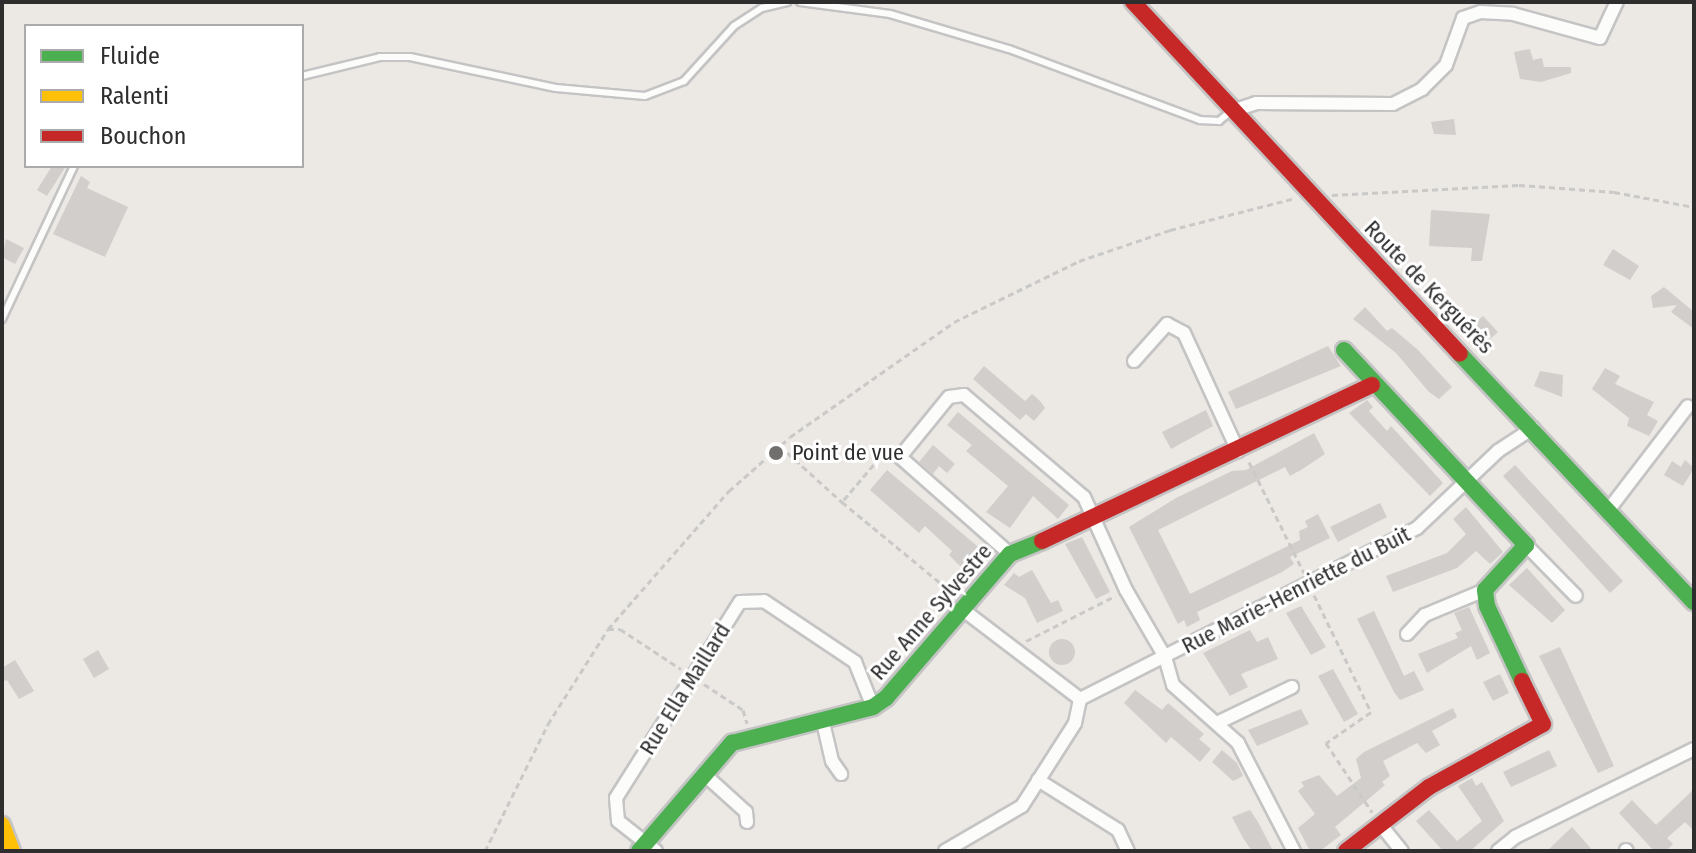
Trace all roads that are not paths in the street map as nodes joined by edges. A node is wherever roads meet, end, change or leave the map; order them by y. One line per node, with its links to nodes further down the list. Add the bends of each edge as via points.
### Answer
1 (787, 2): 5 (lane, via 762,8 734,26 684,81 645,96 556,88 410,57 380,57)
2 (800, 2): 6 (lane, via 890,14 1009,49 1200,120 1219,121)
3 (1133, 2): 6 (street, Route de Kerguérès)
4 (1617, 2): 6 (street, via 1600,38 1513,14 1480,12 1463,18 1446,65 1422,89 1393,104 1256,103)
5 (304, 76)
6 (1232, 111): 13 (street, Route de Kerguérès)
7 (73, 168): 8 (lane)
8 (2, 319)
9 (1344, 350): 11 (street)
10 (1134, 361): 14 (street, via 1167,324 1184,333)
11 (1372, 385): 14 (street, Rue Anne Sylvestre); 15 (street)
12 (1688, 406): 16 (street)
13 (1533, 428): 15 (street, Rue Marie-Henriette du Buit, via 1498,451); 16 (street, Route de Kerguérès)
14 (1238, 451): 17 (street, Rue Anne Sylvestre)
15 (1466, 486): 18 (street); 25 (street, Rue Marie-Henriette du Buit, via 1417,528)
16 (1610, 508): 22 (street, Route de Kerguérès)
17 (1095, 520): 19 (street, Rue Anne Sylvestre); 19 (street, via 1084,497 964,395 949,397 900,457); 25 (street, via 1126,590)
18 (1526, 545): 20 (street); 21 (street)
19 (1010, 554): 23 (street, Rue Anne Sylvestre)
20 (1485, 590): 24 (street, via 1425,615); 36 (street, via 1487,606 1543,724 1429,787)
21 (1576, 596)
22 (1694, 602)
23 (964, 607): 27 (street); 28 (street, Rue Anne Sylvestre)
24 (1407, 634)
25 (1165, 657): 27 (street, Rue Marie-Henriette du Buit); 30 (street, via 1173,685)
26 (1292, 687): 30 (street)
27 (1080, 699): 34 (street, via 1075,723)
28 (873, 707): 29 (street, Rue Anne Sylvestre); 38 (street, Rue Ella Maillard, via 855,662 764,601 740,602 616,798 618,821)
29 (822, 718): 32 (street, via 832,761); 33 (street, Rue Anne Sylvestre, via 732,743)
30 (1219, 722): 42 (street, via 1238,743)
31 (1694, 749): 45 (street, via 1515,837)
32 (841, 774)
33 (705, 775): 35 (street, via 746,812); 38 (street, Rue Anne Sylvestre)
34 (1038, 780): 40 (street, via 1022,806); 41 (street, via 1118,830)
35 (747, 822)
36 (1380, 824): 43 (street); 44 (street)
37 (2, 825): 39 (street)
38 (648, 848)
39 (12, 851)
40 (945, 851)
41 (1128, 851)
42 (1294, 851)
43 (1346, 851)
44 (1402, 851)
45 (1498, 851)

